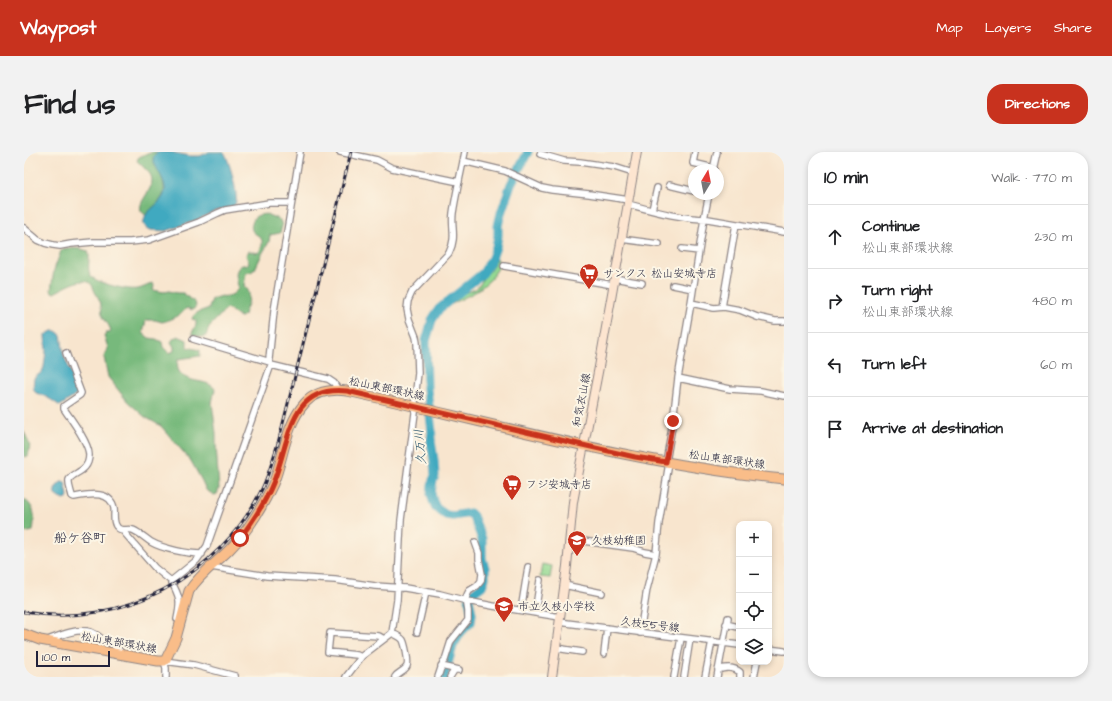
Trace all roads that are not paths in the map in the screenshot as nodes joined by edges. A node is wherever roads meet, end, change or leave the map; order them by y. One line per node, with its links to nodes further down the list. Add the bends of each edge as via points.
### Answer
1 (300, 152): 18 (street)
2 (340, 152): 12 (street, via 377,160 392,168)
3 (465, 152): 8 (street)
4 (637, 152): 11 (main road, 和気衣山線)
5 (695, 152): 9 (street, via 693,163)
6 (717, 152): 10 (street)
7 (540, 154): 11 (street, via 564,161)
8 (464, 161): 12 (street); 17 (street, via 505,171 542,188)
9 (696, 164)
10 (715, 164)
11 (633, 173): 17 (main road, 和気衣山線)
12 (459, 182): 42 (street, via 453,215 452,248 412,292 407,306 417,343)
13 (669, 185): 15 (street)
14 (657, 188): 19 (street)
15 (688, 190)
16 (707, 200): 20 (street)
17 (628, 202): 19 (street); 24 (main road, 和気衣山線)
18 (292, 204): 22 (street, via 269,203 225,210 149,240 130,242 93,242 60,246 38,240); 38 (street, via 274,311)
19 (652, 210): 20 (street)
20 (704, 219): 21 (street); 27 (street)
21 (736, 224): 23 (street); 34 (street)
22 (24, 228)
23 (784, 232)
24 (621, 239): 25 (street); 29 (main road, 和気衣山線)
25 (659, 244)
26 (682, 248): 27 (street)
27 (699, 251): 32 (street)
28 (504, 266): 29 (street)
29 (613, 282): 30 (street); 43 (main road, 和気衣山線)
30 (642, 283)
31 (673, 285): 32 (street)
32 (693, 289): 33 (street)
33 (691, 303): 34 (street, via 714,308); 39 (street)
34 (722, 307): 35 (street, via 740,310 757,317)
35 (784, 321)
36 (193, 339): 38 (street)
37 (66, 353): 46 (street, via 81,393 66,404 64,409 86,444 89,455 86,466 69,480 72,496 93,494 111,500 115,524)
38 (270, 364): 40 (street, via 328,379); 49 (street, via 207,546)
39 (678, 378): 41 (street, via 730,389); 44 (street)
40 (338, 390): 42 (main road, 松山東部環状線); 51 (main road, 松山東部環状線, via 313,396 302,407 289,429 278,471 259,510 240,538)
41 (784, 396)
42 (417, 407): 43 (main road, 松山東部環状線); 56 (street, via 401,520)
43 (584, 445): 44 (main road, 松山東部環状線); 47 (main road, 和気衣山線)
44 (668, 463): 45 (main road, 松山東部環状線); 50 (street)
45 (784, 479)
46 (122, 530): 49 (street, via 132,530 160,546); 54 (street, via 155,568)
47 (569, 539): 50 (street, via 633,548); 55 (main road, 和気衣山線)
48 (475, 542): 59 (street, via 482,574 477,586 469,591 466,598)
49 (202, 554): 54 (street)
50 (656, 554): 70 (street)
51 (211, 567): 56 (street, 久枝55号線, via 267,576 335,580); 68 (main road, 松山東部環状線, via 197,579 190,591)
52 (529, 567): 60 (street, via 523,584)
53 (540, 580): 61 (street)
54 (171, 581): 68 (street, via 180,606 175,627)
55 (564, 585): 58 (street); 63 (main road, 和気衣山線)
56 (398, 588): 57 (street, 久枝55号線); 69 (street)
57 (426, 592): 59 (street, 久枝55号線); 67 (street)
58 (602, 592)
59 (468, 602): 60 (street, 久枝55号線); 88 (street, via 468,620 451,641)
60 (521, 610): 61 (street, 久枝55号線)
61 (535, 612): 63 (street, 久枝55号線)
62 (728, 618): 64 (street)
63 (560, 620): 66 (street, 久枝55号線); 79 (main road, 和気衣山線)
64 (726, 624): 65 (street); 77 (street)
65 (736, 626)
66 (607, 628): 70 (street, 久枝55号線); 84 (street)
67 (417, 632)
68 (178, 633): 86 (main road, 松山東部環状線)
69 (392, 633): 73 (street); 93 (street, via 403,640 408,660 407,666)
70 (640, 633): 72 (street, 久枝55号線)
71 (24, 634): 75 (main road, 松山東部環状線)
72 (681, 638): 74 (street, 久枝55号線); 97 (street)
73 (384, 639): 85 (street); 85 (street, via 379,636 330,633 328,652)
74 (690, 639): 76 (street, 久枝55号線); 98 (street)
75 (46, 641): 83 (main road, 松山東部環状線); 83 (street, via 74,632 87,631 112,643)
76 (712, 641): 77 (street, 久枝55号線); 99 (street)
77 (723, 643): 78 (street, 久枝55号線); 89 (street)
78 (736, 645)
79 (556, 648): 82 (street); 96 (main road, 和気衣山線)
80 (772, 649): 81 (street)
81 (784, 651)
82 (582, 652)
83 (122, 654): 86 (main road, 松山東部環状線)
84 (604, 654)
85 (361, 657): 92 (street)
86 (164, 661): 90 (street); 91 (street)
87 (756, 665): 102 (street)
88 (442, 666): 94 (street); 95 (street, via 455,669)
89 (718, 670): 100 (street); 101 (street, via 738,670)
90 (235, 676)
91 (166, 677)
92 (346, 677)
93 (396, 677)
94 (438, 677)
95 (450, 677)
96 (552, 677)
97 (674, 677)
98 (684, 677)
99 (705, 677)
100 (717, 677)
101 (740, 677)
102 (754, 677)

